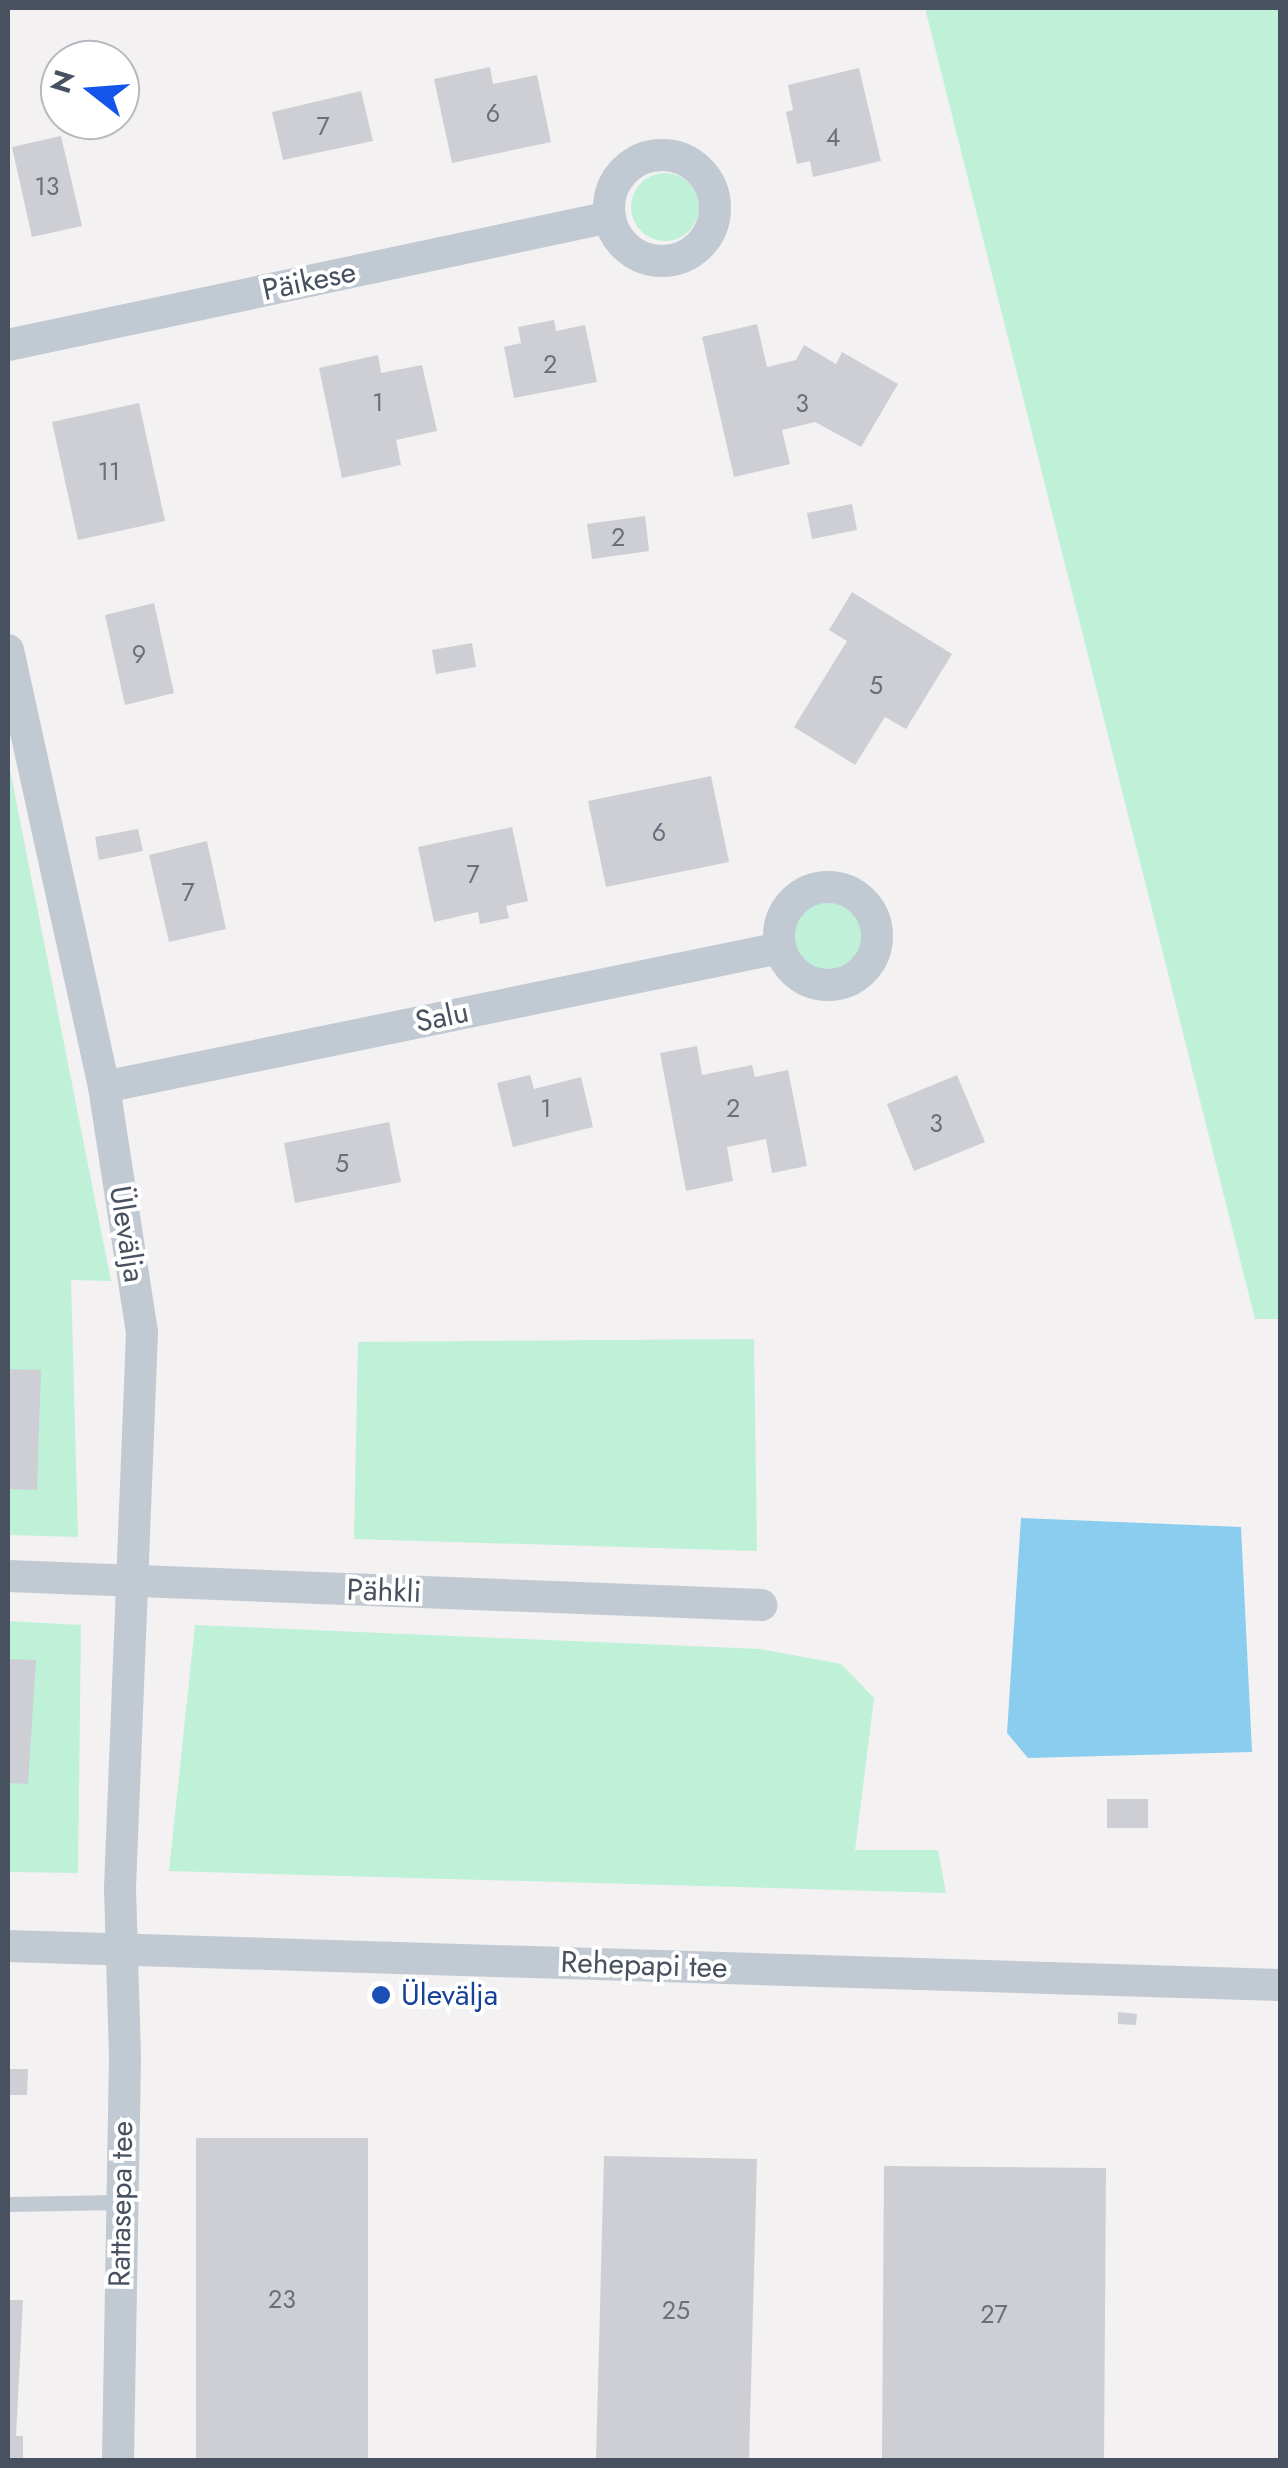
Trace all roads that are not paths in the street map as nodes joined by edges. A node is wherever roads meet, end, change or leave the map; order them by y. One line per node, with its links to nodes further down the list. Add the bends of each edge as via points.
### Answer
1 (610, 216): 2 (street, Päikese)
2 (8, 345)
3 (8, 650): 5 (street, Ülevälja)
4 (780, 948): 5 (street, Salu)
5 (104, 1087): 7 (street, Ülevälja, via 142,1334)
6 (8, 1576): 7 (street, Pähkli)
7 (131, 1581): 8 (street, Pähkli); 10 (street, Ülevälja)
8 (761, 1605)
9 (8, 1946): 10 (street, Rehepapi tee)
10 (120, 1948): 11 (street, Rehepapi tee); 12 (street, Rattasepa tee)
11 (1280, 1985)
12 (120, 2202): 13 (lane); 14 (street, Rattasepa tee)
13 (8, 2204)
14 (118, 2460)

